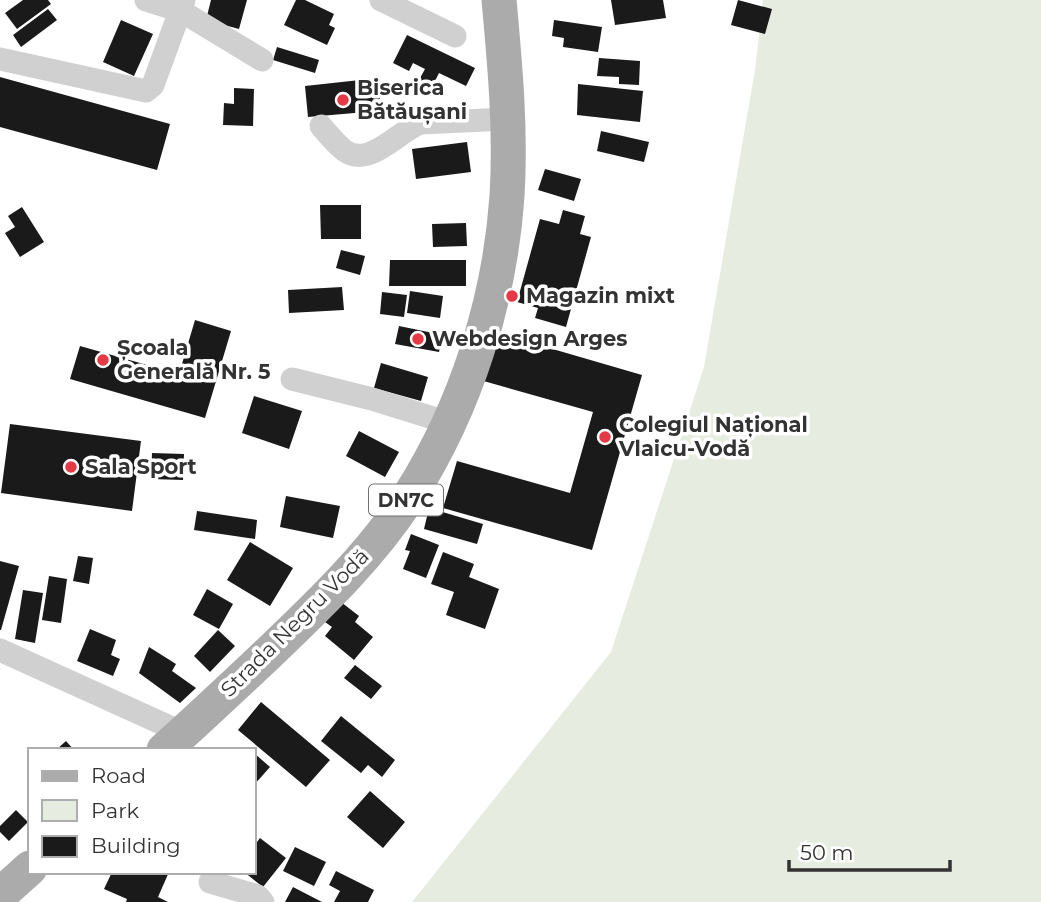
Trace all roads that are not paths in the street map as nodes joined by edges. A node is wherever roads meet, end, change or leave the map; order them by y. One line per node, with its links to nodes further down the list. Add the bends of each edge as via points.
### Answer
1 (146, 0): 4 (street)
2 (381, 0): 5 (street)
3 (499, 0): 8 (main road, Strada Negru Vodă / DN7C)
4 (183, 6): 6 (street, via 153,85 145,91); 7 (street)
5 (456, 36)
6 (0, 59)
7 (262, 61)
8 (508, 119): 9 (street, via 421,123 368,155 357,156); 11 (main road, Strada Negru Vodă / DN7C, via 502,247 483,330)
9 (321, 126)
10 (292, 379): 11 (street)
11 (449, 422): 13 (main road, Strada Negru Vodă / DN7C, via 410,496 365,554 315,608)
12 (0, 650): 13 (street)
13 (174, 741)
14 (28, 870): 16 (main road)
15 (207, 885): 17 (street, via 258,896)
16 (0, 895)
17 (263, 902)

